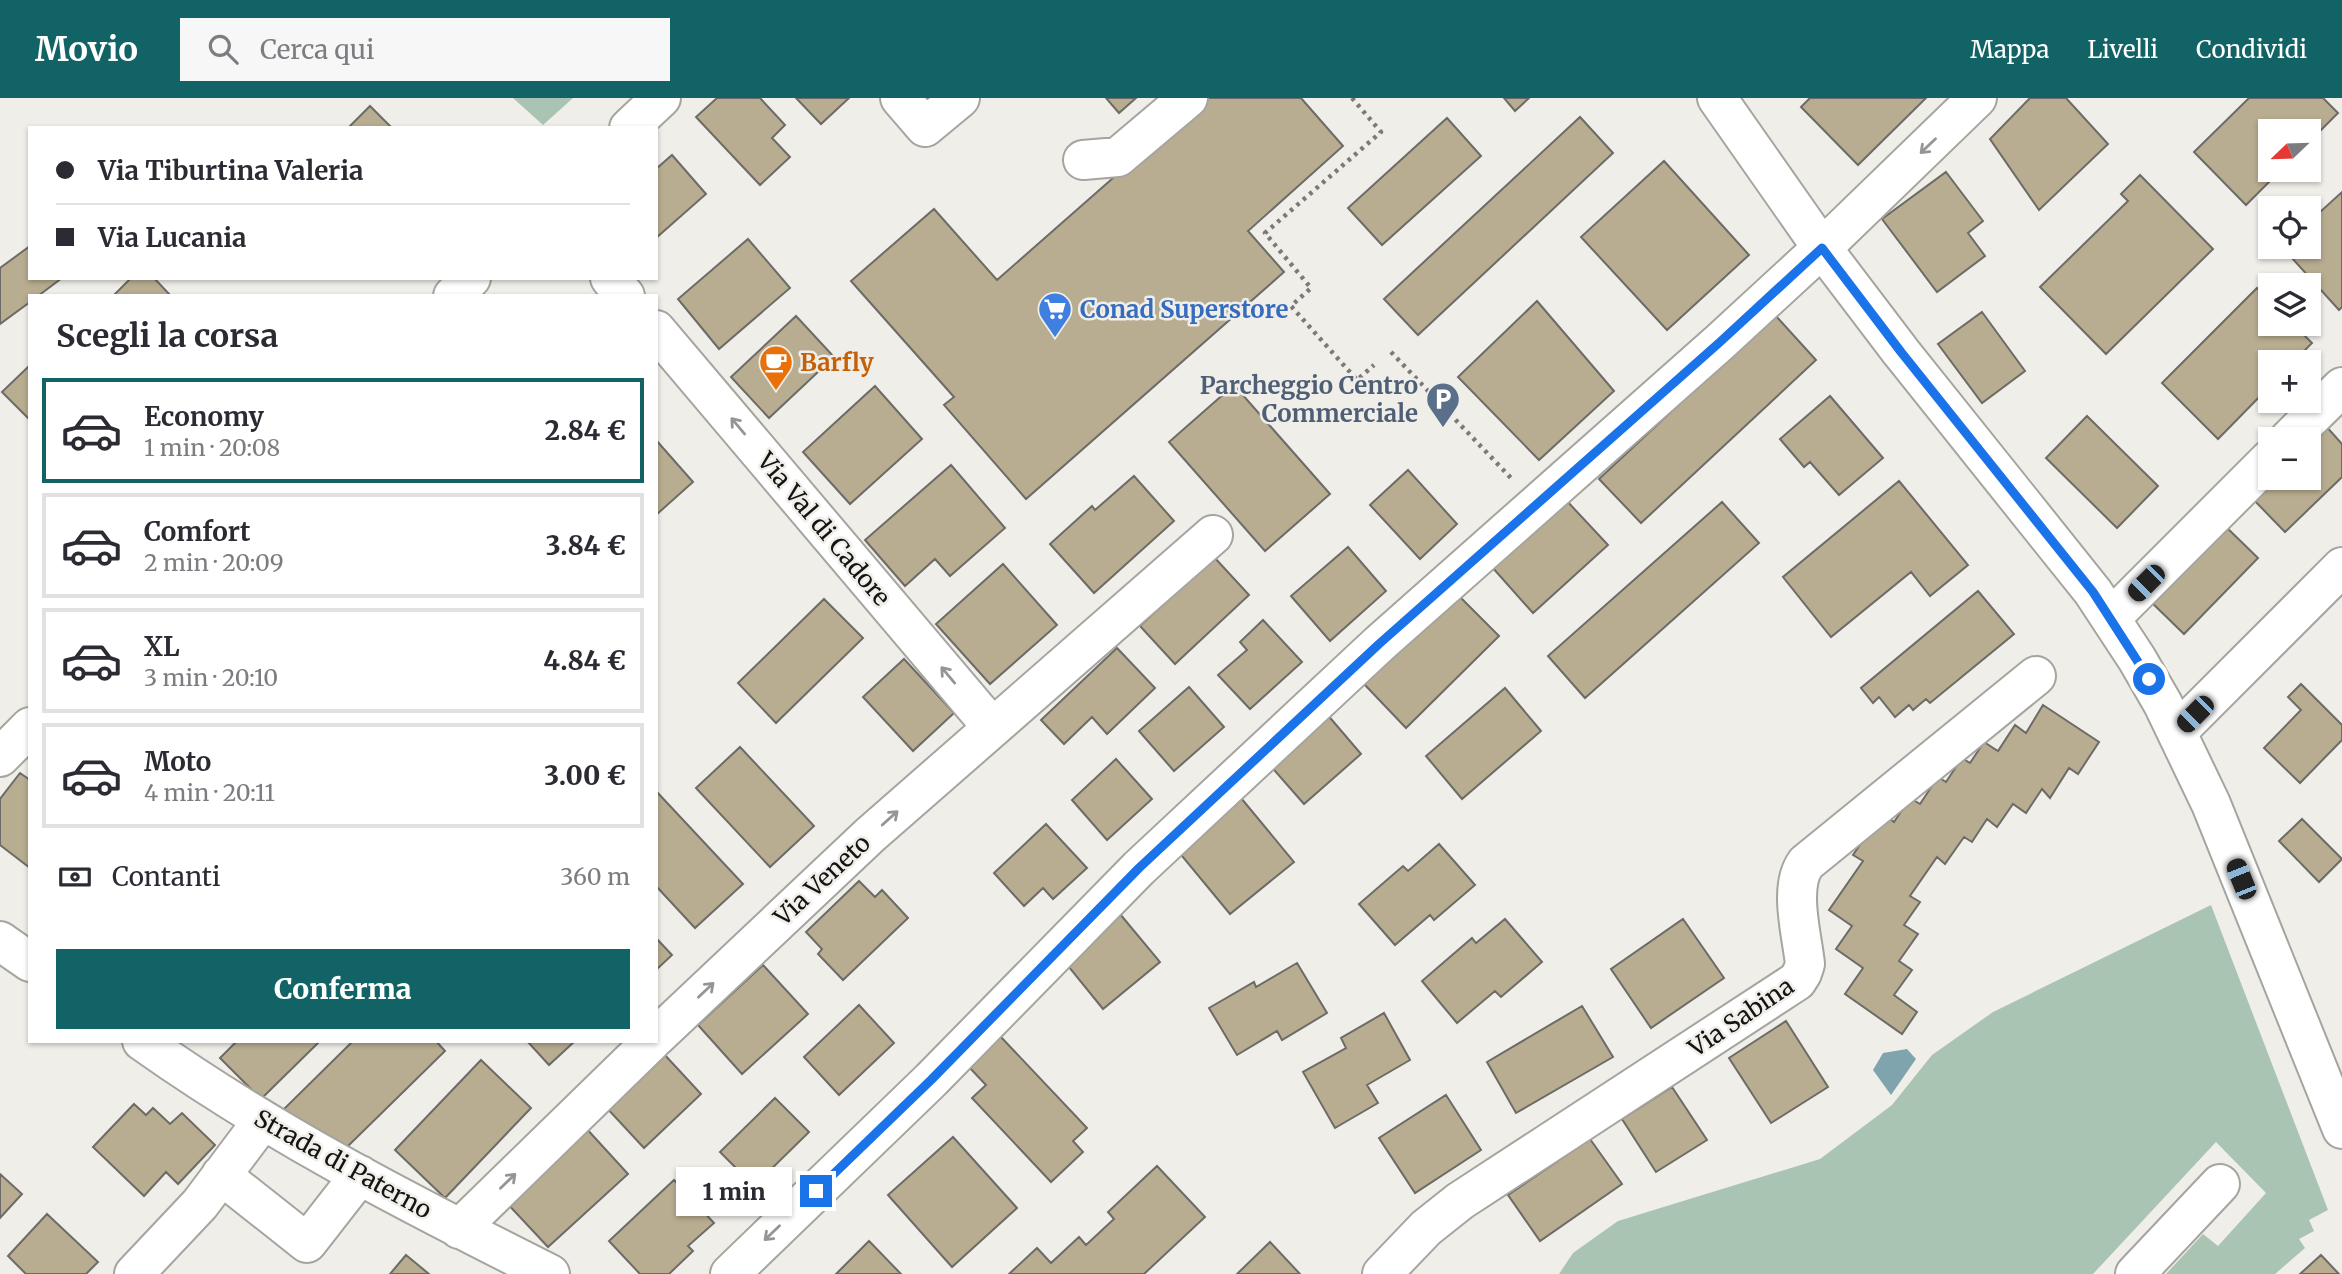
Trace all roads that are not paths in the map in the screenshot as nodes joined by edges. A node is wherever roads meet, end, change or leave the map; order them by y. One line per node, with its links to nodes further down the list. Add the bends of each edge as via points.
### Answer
1 (661, 98): 7 (street)
2 (900, 98): 3 (street, via 925,127)
3 (960, 98)
4 (1188, 98): 8 (street, via 1118,157)
5 (1717, 98): 9 (street)
6 (1977, 98): 9 (street, one-way to 9)
7 (631, 126)
8 (1083, 160)
9 (1822, 248): 20 (street); 39 (street, one-way to 39, via 1720,342 1517,496 1379,644 1139,868 931,1080)
10 (469, 280): 12 (street)
11 (612, 280): 13 (street)
12 (455, 294)
13 (623, 294)
14 (658, 332): 22 (street, Via Val di Cadore, one-way to 14)
15 (2342, 387): 16 (street)
16 (2301, 427)
17 (2258, 471): 20 (street)
18 (1213, 535): 22 (street, Via Veneto)
19 (2342, 567): 24 (street)
20 (2111, 618): 24 (street)
21 (2036, 676): 40 (street, Via Sabina, via 1806,863 1797,889 1805,964 1797,981 1460,1201)
22 (992, 727): 28 (street, Via Veneto, one-way to 22)
23 (28, 729): 25 (street)
24 (2177, 733): 32 (street, via 2211,804)
25 (0, 757)
26 (0, 941): 27 (street)
27 (28, 961)
28 (658, 1035)
29 (145, 1043): 31 (street, Strada di Paterno)
30 (650, 1043): 36 (street, one-way to 30)
31 (263, 1120): 33 (street); 34 (street, Strada di Paterno)
32 (2342, 1129)
33 (221, 1175): 34 (street, via 307,1242); 37 (street)
34 (360, 1175): 36 (street, Strada di Paterno)
35 (2220, 1184): 41 (street)
36 (459, 1229): 38 (street, Strada di Paterno)
37 (134, 1274)
38 (550, 1274)
39 (730, 1274)
40 (1381, 1274)
41 (2135, 1274)

